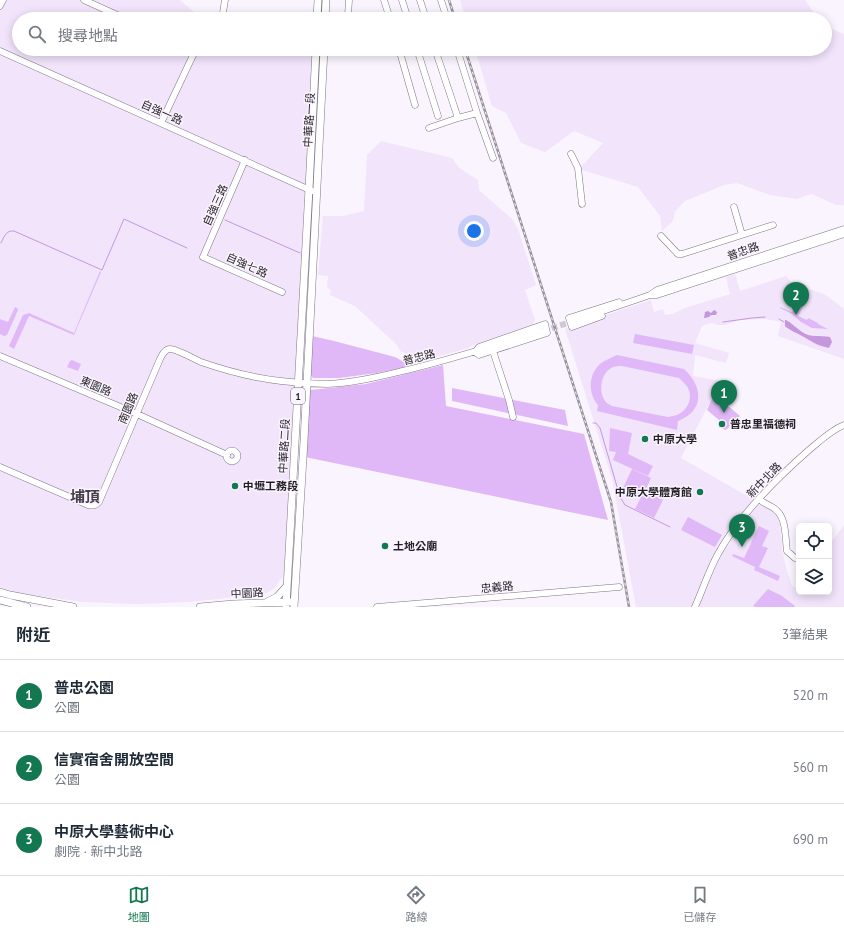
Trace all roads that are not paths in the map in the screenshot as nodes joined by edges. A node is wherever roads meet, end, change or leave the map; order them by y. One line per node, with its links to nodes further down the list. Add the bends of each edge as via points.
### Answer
1 (3, 0): 11 (street)
2 (84, 0): 12 (street)
3 (225, 0): 13 (street)
4 (318, 0): 14 (main road)
5 (326, 0): 15 (main road)
6 (349, 0): 16 (street)
7 (384, 0): 17 (street)
8 (402, 0): 18 (street)
9 (420, 0): 19 (street)
10 (441, 0): 20 (street)
11 (0, 6)
12 (111, 12)
13 (223, 12)
14 (317, 12)
15 (325, 12)
16 (348, 12)
17 (388, 12)
18 (406, 12)
19 (424, 12)
20 (445, 12)
21 (0, 50): 22 (street, 自強一路)
22 (12, 55)
23 (13, 56): 35 (street, 自強一路)
24 (193, 56): 35 (street)
25 (316, 56): 40 (main road, 中華路一段 / 1)
26 (323, 56): 40 (main road, 中華路一段 / 1)
27 (401, 56): 31 (street)
28 (419, 56): 33 (street)
29 (437, 56): 34 (street)
30 (459, 56): 32 (street)
31 (415, 105)
32 (477, 113): 34 (street); 38 (street)
33 (438, 116)
34 (458, 118): 36 (street)
35 (161, 123): 39 (street, 自強一路)
36 (429, 128)
37 (571, 154): 41 (street, via 578,168)
38 (493, 158)
39 (245, 160): 40 (street, 自強一路); 48 (street, 自強三路)
40 (313, 191): 56 (main road, 中華路二段 / 1); 57 (main road, 中華路二段 / 1)
41 (582, 204)
42 (734, 206): 46 (street)
43 (774, 225): 46 (street)
44 (844, 229): 50 (street, 普忠路)
45 (844, 234): 50 (street, 普忠路)
46 (742, 235): 47 (street, via 682,254 678,254)
47 (661, 236)
48 (203, 257): 49 (street, 自強七路)
49 (282, 292)
50 (655, 293): 50 (street, via 569,318 572,327); 51 (street, 普忠路)
51 (574, 321)
52 (542, 331): 54 (street, 普忠路)
53 (493, 351): 54 (street, via 479,355); 54 (street, via 547,333 545,324 479,347); 59 (street)
54 (475, 352): 57 (street, 普忠路, via 381,376 328,384)
55 (0, 356): 58 (street, 東園路)
56 (298, 383): 57 (street, 普忠路); 58 (street, 南園路, via 233,372 169,349 162,355); 65 (main road, 中華路二段 / 1)
57 (307, 384): 72 (main road, 中華路二段 / 1)
58 (137, 414): 61 (street, 東園路); 62 (street, 南園路, via 99,502 94,506)
59 (513, 417)
60 (844, 425): 63 (street, 新中北路, via 829,433 798,459)
61 (227, 455)
62 (0, 467)
63 (759, 499): 64 (street, via 775,508 781,515 787,551); 78 (street, 新中北路, via 718,554)
64 (795, 558)
65 (288, 586): 71 (main road, via 277,597); 72 (main road, 中華路二段 / 1)
66 (619, 587): 77 (street, 忠義路)
67 (0, 592): 68 (main road)
68 (10, 595): 69 (main road); 73 (street)
69 (30, 599): 74 (street); 75 (main road)
70 (0, 600): 73 (main road)
71 (264, 603): 72 (main road, 中園路); 76 (main road, 中園路)
72 (290, 604)
73 (9, 605): 74 (main road)
74 (28, 607)
75 (73, 607)
76 (200, 607)
77 (377, 607)
78 (695, 607)

